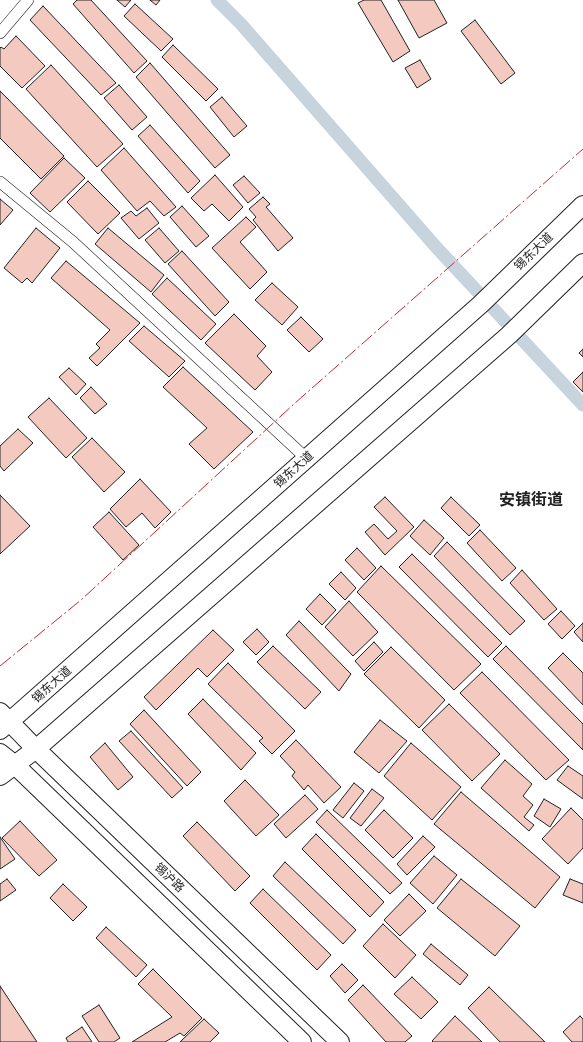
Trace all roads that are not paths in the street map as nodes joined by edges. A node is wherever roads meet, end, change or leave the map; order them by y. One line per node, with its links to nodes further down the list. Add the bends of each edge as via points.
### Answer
1 (28, 0): 2 (street)
2 (0, 33)
3 (0, 182): 6 (street, via 73,242)
4 (583, 204): 6 (main road, 锡东大道, via 481,304)
5 (583, 263): 8 (main road, via 509,336)
6 (306, 459): 7 (main road, 锡东大道)
7 (3, 722): 8 (main road, 锡沪路)
8 (36, 749): 10 (main road); 13 (main road, 锡沪路)
9 (0, 753): 10 (main road)
10 (15, 765): 11 (main road); 12 (main road)
11 (0, 776)
12 (302, 1042)
13 (340, 1042)

